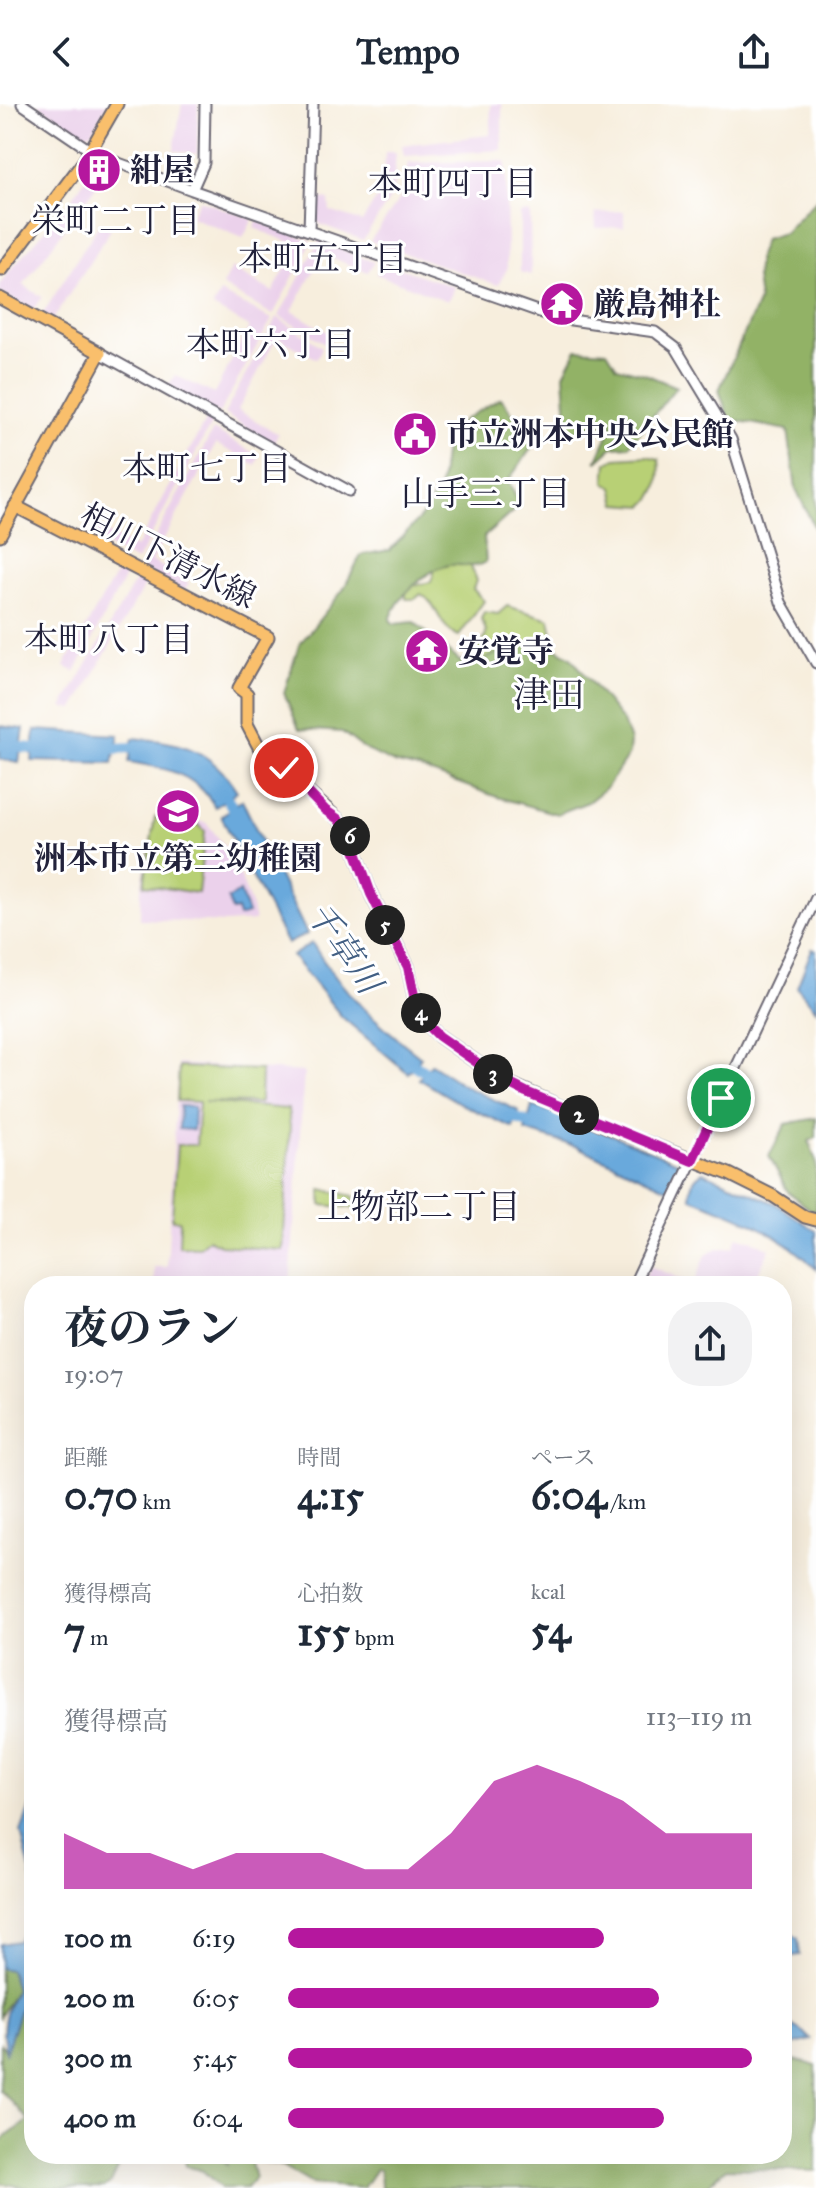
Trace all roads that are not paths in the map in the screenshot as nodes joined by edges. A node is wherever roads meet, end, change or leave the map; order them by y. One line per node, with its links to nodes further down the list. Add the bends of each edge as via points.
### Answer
1 (22, 104): 5 (street)
2 (117, 104): 5 (main road)
3 (205, 104): 6 (street, via 204,163)
4 (313, 104): 7 (street)
5 (87, 156): 6 (street); 8 (main road)
6 (192, 190): 7 (street)
7 (309, 230): 14 (street, via 557,318 655,332 676,348 731,439 781,602)
8 (1, 271)
9 (0, 298): 10 (main road)
10 (100, 353): 11 (street); 12 (main road)
11 (349, 491)
12 (15, 506): 13 (main road); 17 (main road, 相川下清水線, via 268,637 239,688 247,694 249,731 260,749 349,833 371,894 408,967 415,1000 439,1036 526,1092)
13 (0, 535)
14 (812, 647): 15 (street)
15 (816, 663)
16 (816, 898): 17 (street)
17 (692, 1161): 18 (main road, 相川下清水線, via 729,1174); 19 (street)
18 (816, 1220)
19 (638, 1276)

